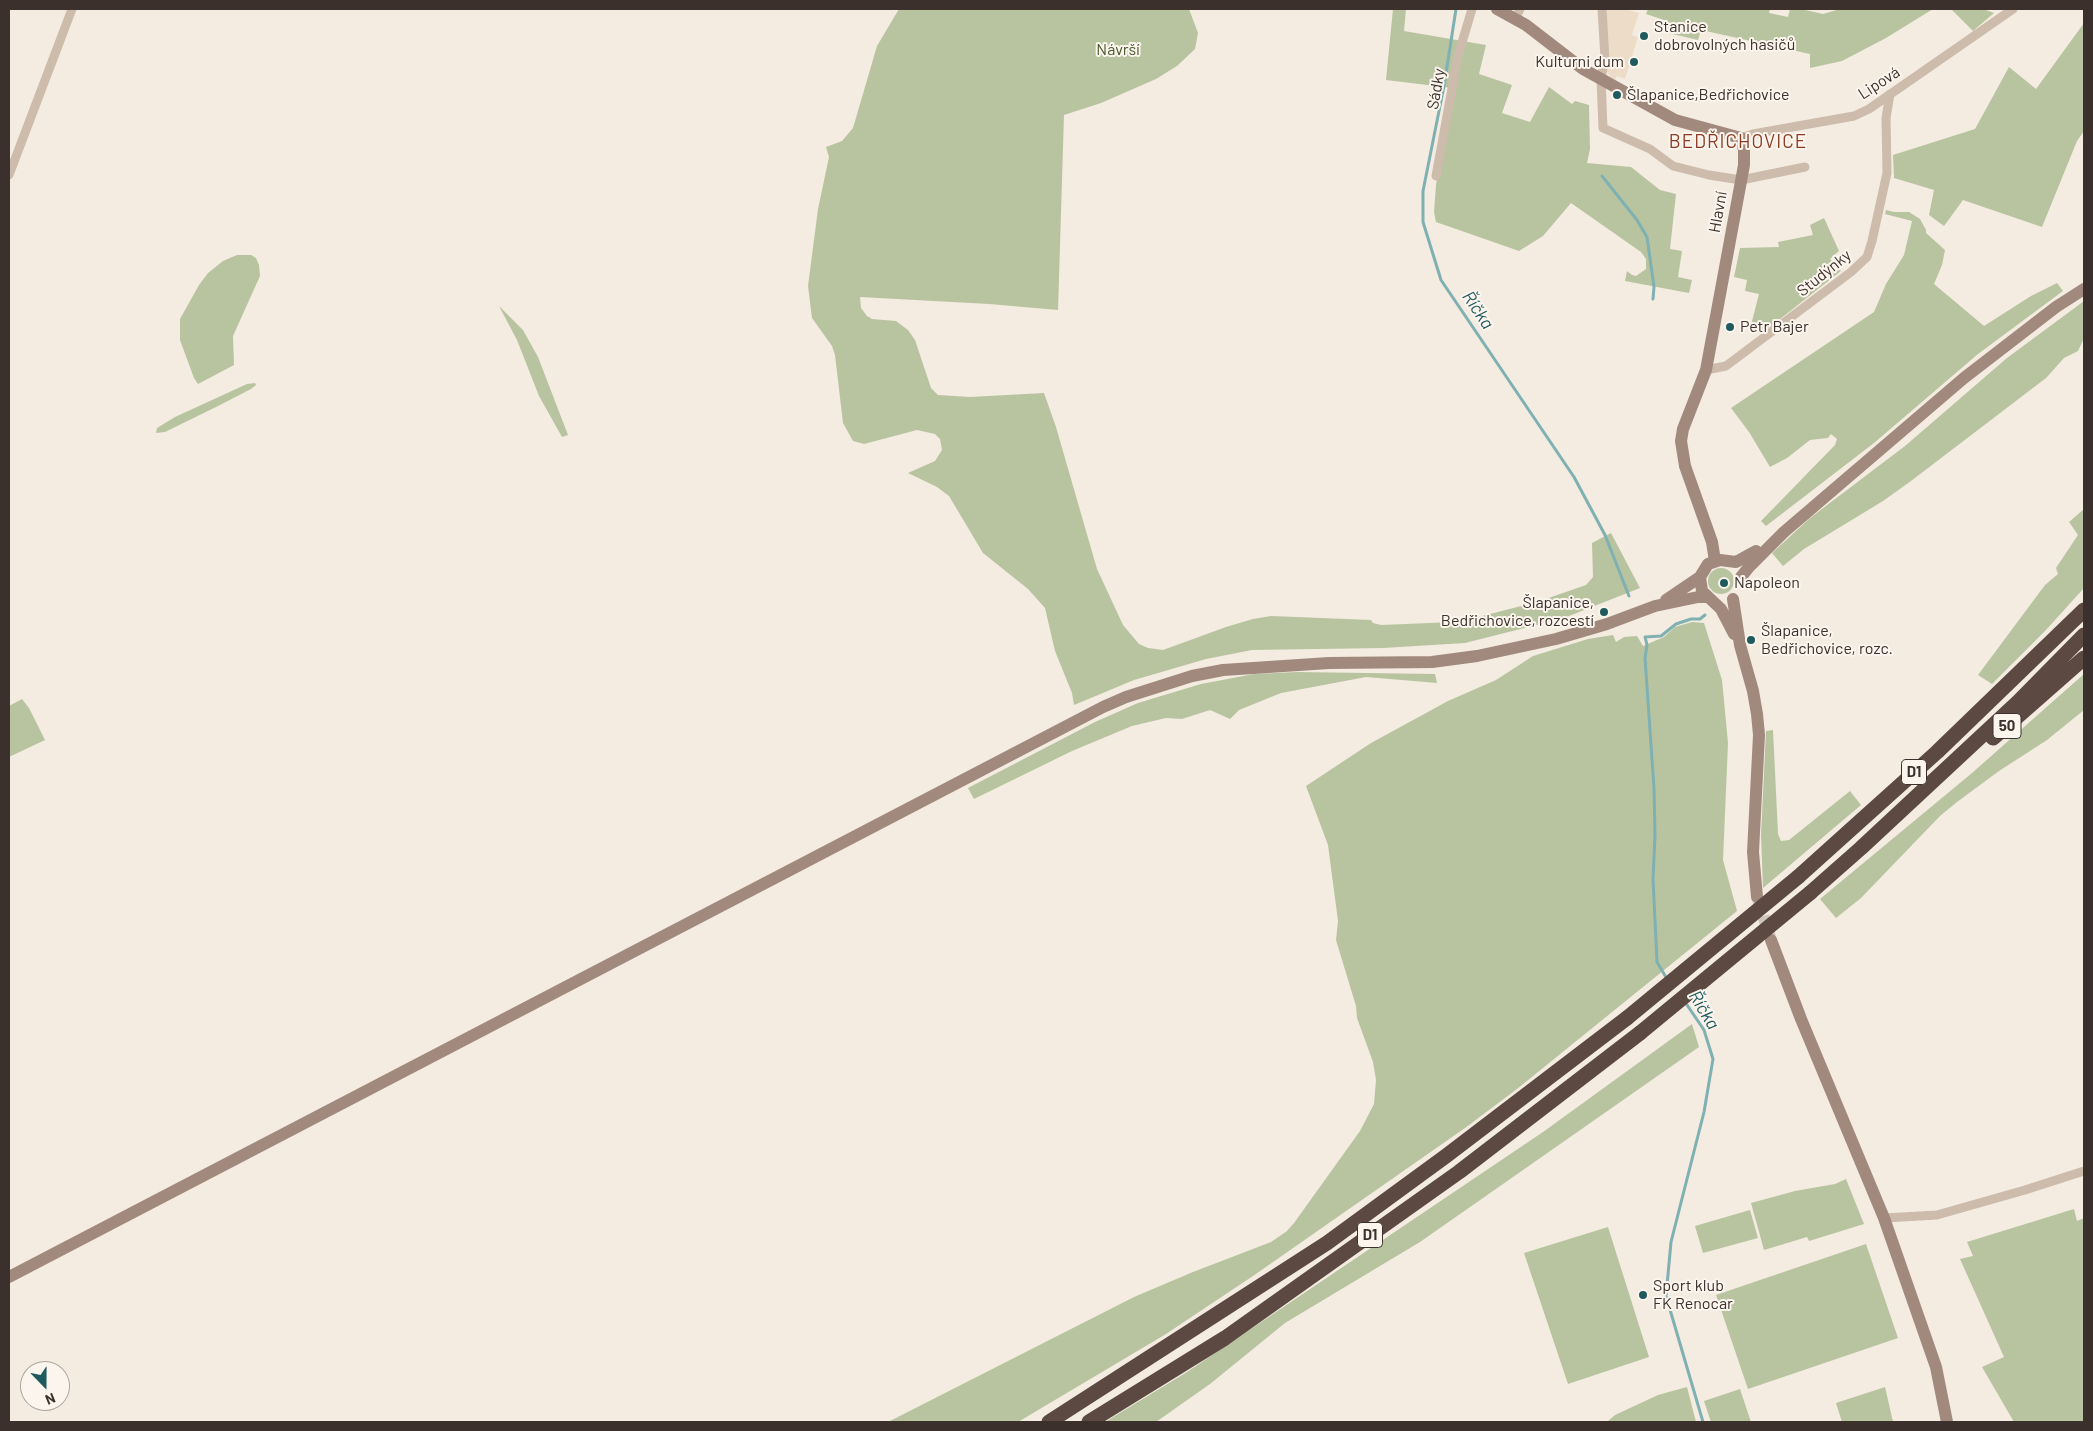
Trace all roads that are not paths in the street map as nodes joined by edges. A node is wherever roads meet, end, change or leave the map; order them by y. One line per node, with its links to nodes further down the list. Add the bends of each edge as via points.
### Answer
1 (72, 9): 13 (street)
2 (1472, 9): 14 (street, Sádky, via 1458,56)
3 (1497, 9): 6 (main road)
4 (1602, 9): 7 (street, via 1605,58)
5 (2014, 9): 8 (street, Lipová)
6 (1518, 14): 7 (main road, via 1583,69)
7 (1601, 79): 11 (main road, via 1675,120); 15 (street, via 1604,128 1650,149 1673,166)
8 (1890, 94): 9 (street, Lipová); 10 (street, Studýnky)
9 (1869, 109): 10 (street); 11 (street, Lipová, via 1854,116)
10 (1886, 118): 17 (street, Studýnky, via 1887,172 1867,257 1852,272 1726,366)
11 (1741, 138): 15 (main road, Hlavní, via 1744,158)
12 (1805, 167): 15 (street)
13 (9, 175)
14 (1436, 176)
15 (1741, 180): 17 (main road, Hlavní)
16 (2084, 289): 18 (main road, via 1964,378)
17 (1706, 370): 19 (main road, Hlavní, via 1683,429 1682,441 1687,473 1712,542)
18 (1784, 532): 20 (main road, via 1742,560); 22 (main road)
19 (1715, 561): 20 (main road); 21 (main road, via 1702,570)
20 (1730, 562): 22 (main road)
21 (1700, 577): 23 (main road, via 1702,591); 26 (main road)
22 (1741, 577): 24 (main road, via 1740,589)
23 (1710, 599): 24 (main road, via 1721,603); 26 (main road, via 1698,597); 29 (main road, via 1721,609)
24 (1733, 599): 29 (main road)
25 (2084, 599): 31 (highway)
26 (1655, 606): 37 (main road, via 1556,639 1477,656 1432,662 1329,663 1223,670 1192,676 1126,697)
27 (2084, 610): 31 (highway, D1)
28 (2084, 635): 32 (highway, D1, via 2018,702)
29 (1740, 645): 33 (main road, via 1753,691 1759,735 1753,852)
30 (2084, 658): 32 (highway, 50, via 1930,793)
31 (2030, 664): 38 (highway, D1, bridge, via 1798,877 1627,1018 1327,1243)
32 (1861, 848): 39 (highway, D1, bridge, via 1640,1033 1459,1172 1224,1338)
33 (1757, 897)
34 (1771, 940): 36 (main road)
35 (2084, 1171): 36 (street, via 1937,1215)
36 (1884, 1218): 40 (main road, via 1936,1367)
37 (9, 1277)
38 (1049, 1422)
39 (1089, 1422)
40 (1947, 1422)

